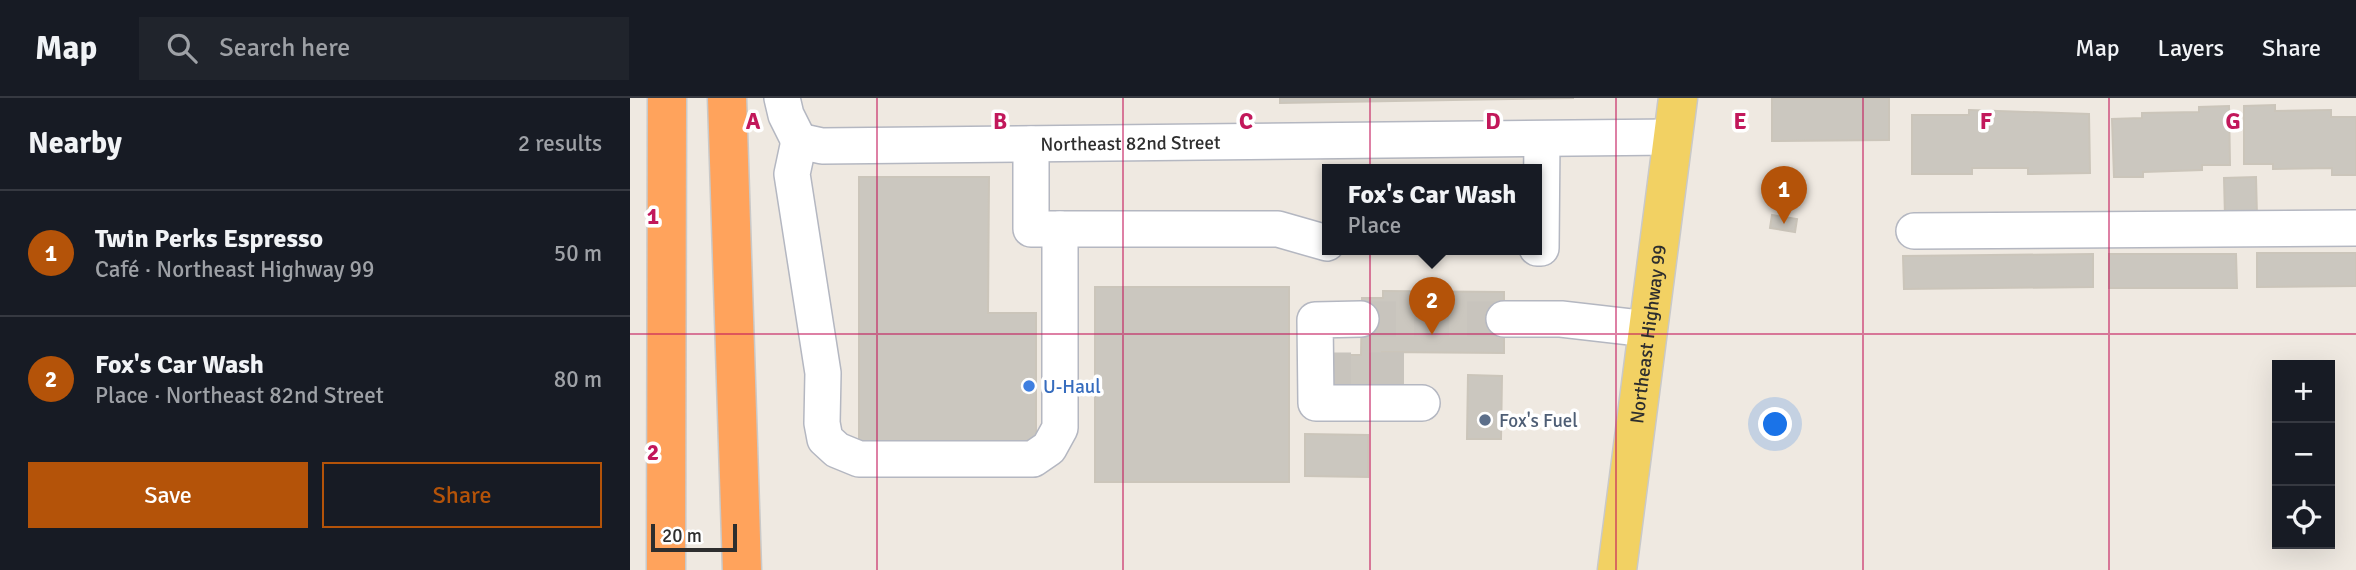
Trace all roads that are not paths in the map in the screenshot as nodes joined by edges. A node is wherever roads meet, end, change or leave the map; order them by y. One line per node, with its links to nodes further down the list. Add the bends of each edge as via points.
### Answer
1 (667, 98): 18 (highway)
2 (727, 98): 19 (highway)
3 (782, 98): 7 (street)
4 (1678, 98): 5 (main road, Northeast Highway 99)
5 (1673, 137): 6 (street, Northeast 82nd Street); 16 (main road, Northeast Highway 99)
6 (1542, 139): 8 (street, Northeast 82nd Street); 9 (street)
7 (799, 141): 8 (street, Northeast 82nd Street, via 822,146); 11 (street, via 792,174 823,373 825,439 837,450 859,458 1033,459 1049,448 1060,428)
8 (1031, 144): 11 (street, via 1031,229)
9 (1542, 164)
10 (2356, 228): 12 (street)
11 (1060, 229): 13 (street, via 1278,229)
12 (1914, 231)
13 (1322, 242)
14 (1361, 319): 17 (street, via 1315,320 1316,403)
15 (1504, 319): 16 (street, via 1561,319)
16 (1648, 329): 20 (main road, Northeast Highway 99)
17 (1422, 403)
18 (666, 570)
19 (743, 570)
20 (1617, 570)

